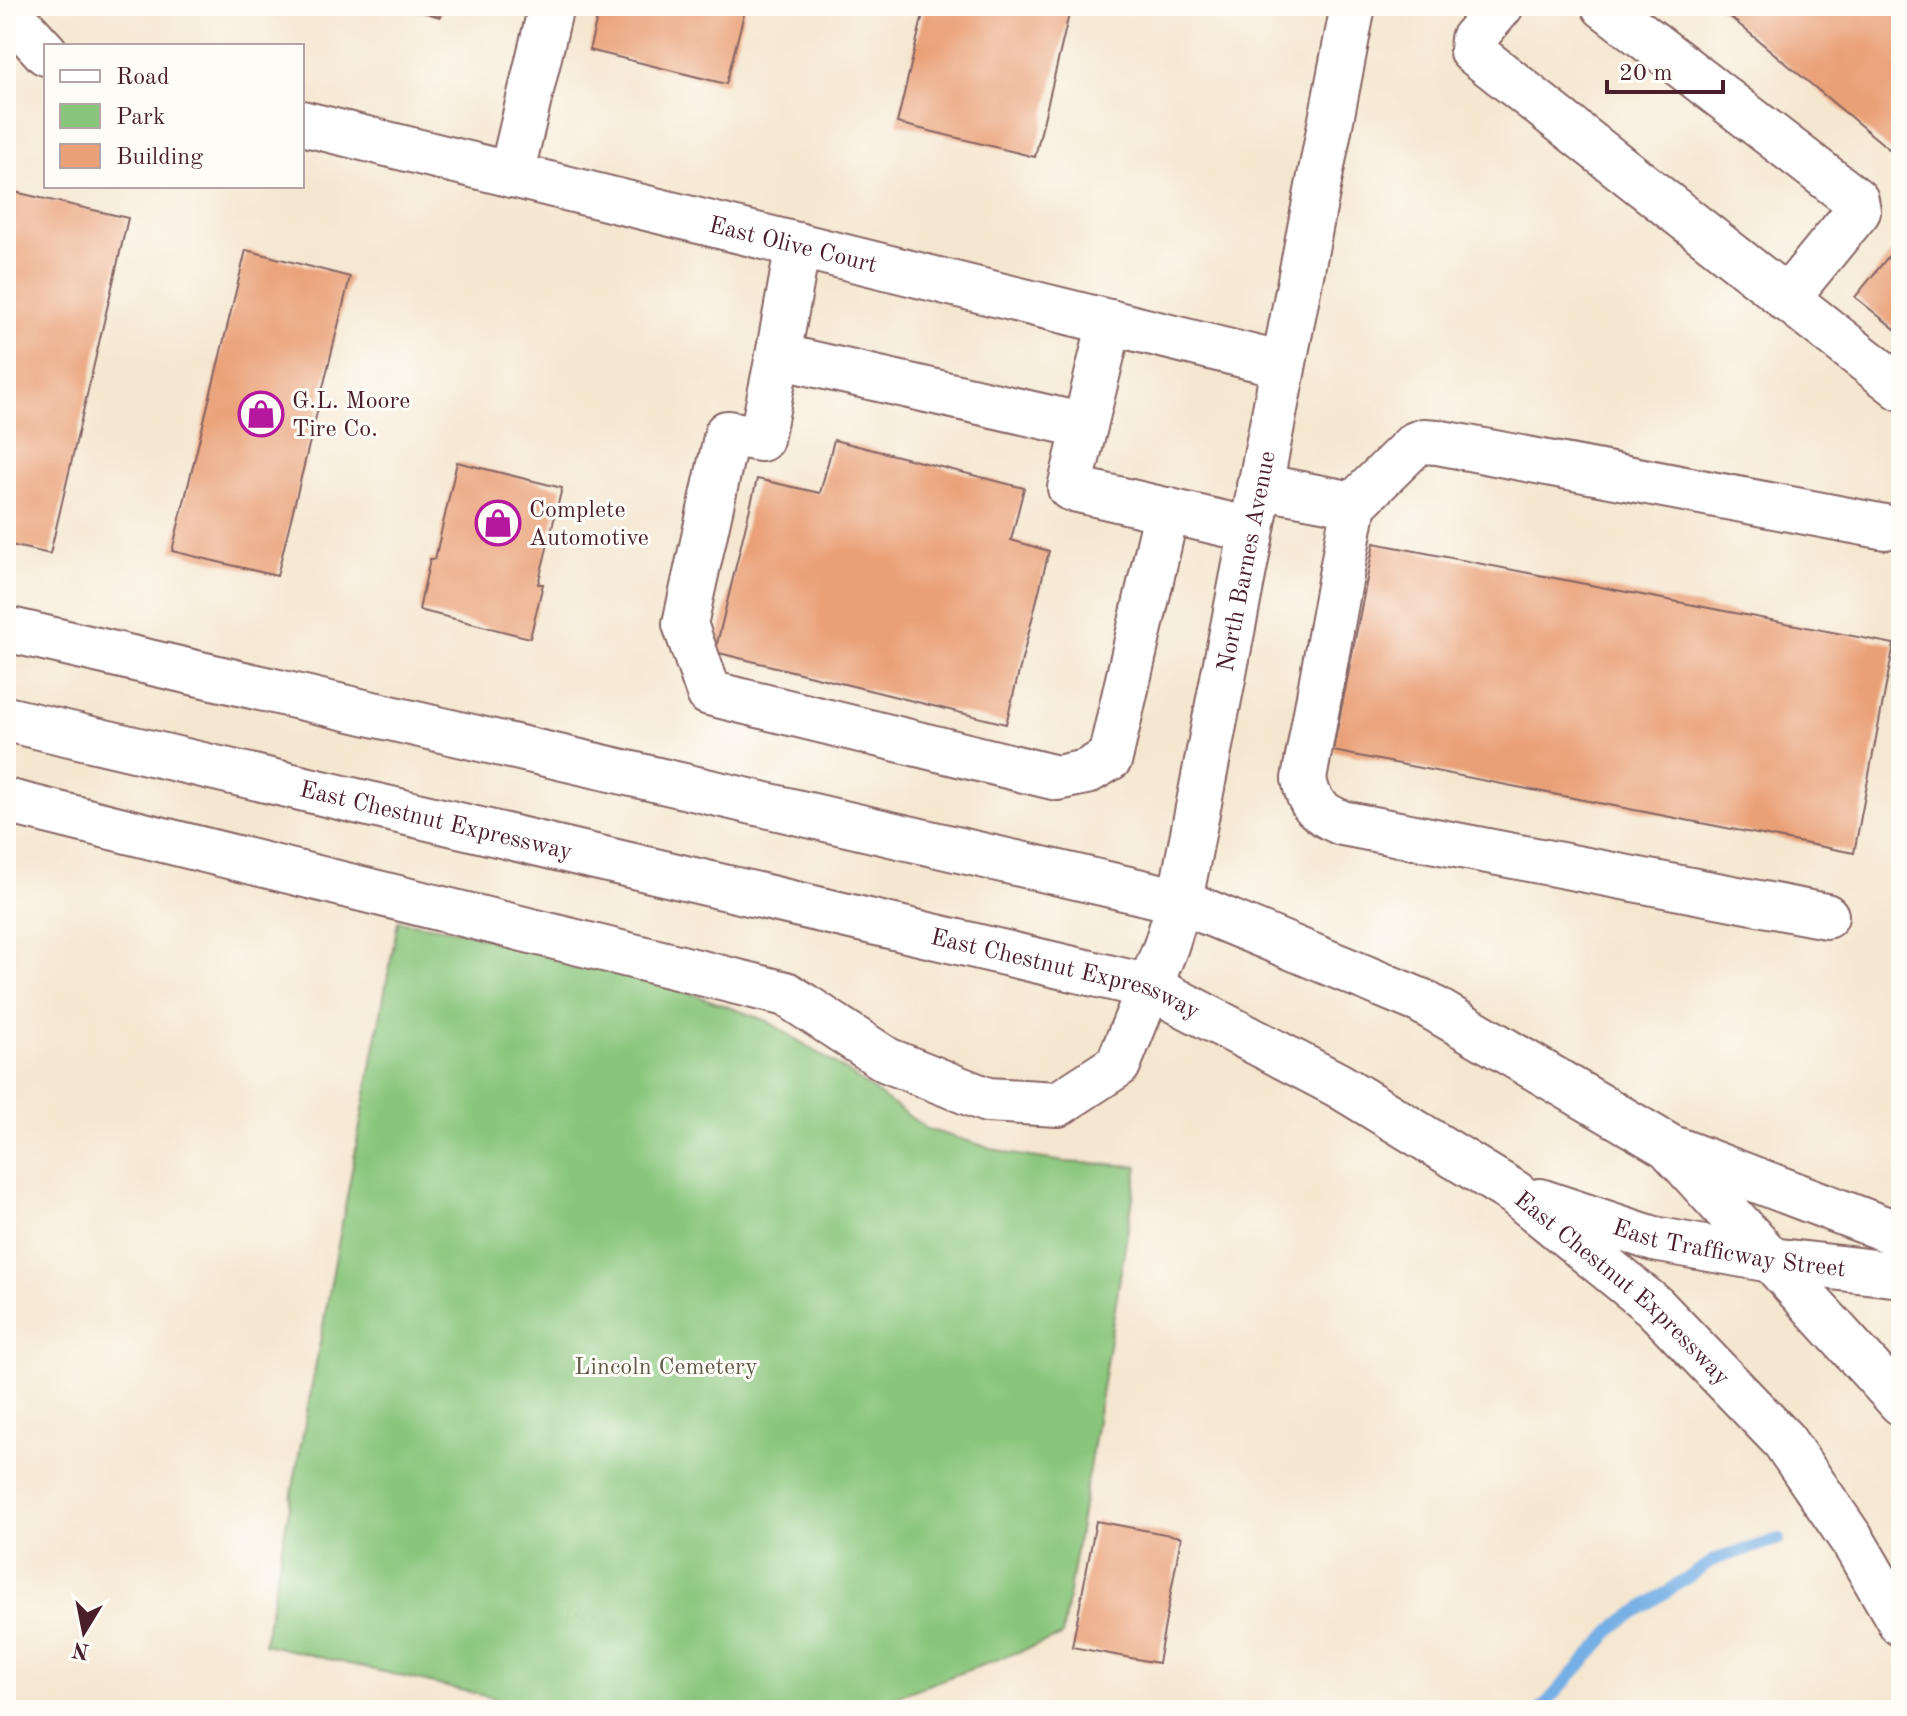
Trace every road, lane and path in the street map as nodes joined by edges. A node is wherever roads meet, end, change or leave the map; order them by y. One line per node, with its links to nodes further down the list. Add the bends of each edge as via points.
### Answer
1 (551, 6): 8 (main road)
2 (1353, 6): 13 (main road, North Barnes Avenue)
3 (1501, 6): 10 (main road, via 1473,39 1472,51)
4 (1604, 6): 10 (main road, via 1856,200 1858,211)
5 (6, 9): 6 (main road)
6 (44, 51)
7 (304, 123): 8 (main road, East Olive Court)
8 (511, 175): 9 (main road, East Olive Court)
9 (798, 245): 11 (main road, East Olive Court); 12 (main road)
10 (1786, 299): 14 (main road)
11 (1110, 322): 13 (main road, East Olive Court); 15 (main road)
12 (778, 356): 15 (main road); 18 (main road, via 761,439 727,433 685,624 709,693 1057,778 1086,772 1110,758)
13 (1283, 365): 16 (main road, North Barnes Avenue)
14 (1901, 388)
15 (1085, 426): 18 (main road, via 1070,488)
16 (1259, 486): 17 (main road); 20 (main road, North Barnes Avenue)
17 (1354, 504): 19 (main road, via 1424,441); 25 (main road, via 1304,779 1307,796 1323,815 1342,823)
18 (1167, 510): 20 (main road)
19 (1885, 527)
20 (1251, 530): 24 (main road, North Barnes Avenue)
21 (6, 629): 24 (main road)
22 (6, 719): 26 (main road, East Chestnut Expressway)
23 (6, 801): 26 (main road, North Barnes Avenue, via 786,994 887,1060 987,1100 1058,1104 1118,1065)
24 (1180, 901): 26 (main road, North Barnes Avenue); 27 (main road, via 1421,1001)
25 (1826, 916)
26 (1150, 987): 28 (main road, East Chestnut Expressway, via 1338,1085)
27 (1668, 1146): 29 (main road); 30 (main road)
28 (1515, 1193): 30 (main road, East Trafficway Street, via 1654,1239); 33 (main road, East Chestnut Expressway, via 1655,1307 1784,1441 1854,1543)
29 (1901, 1235)
30 (1771, 1260): 31 (main road, East Trafficway Street); 32 (main road)
31 (1901, 1275)
32 (1901, 1403)
33 (1901, 1624)

